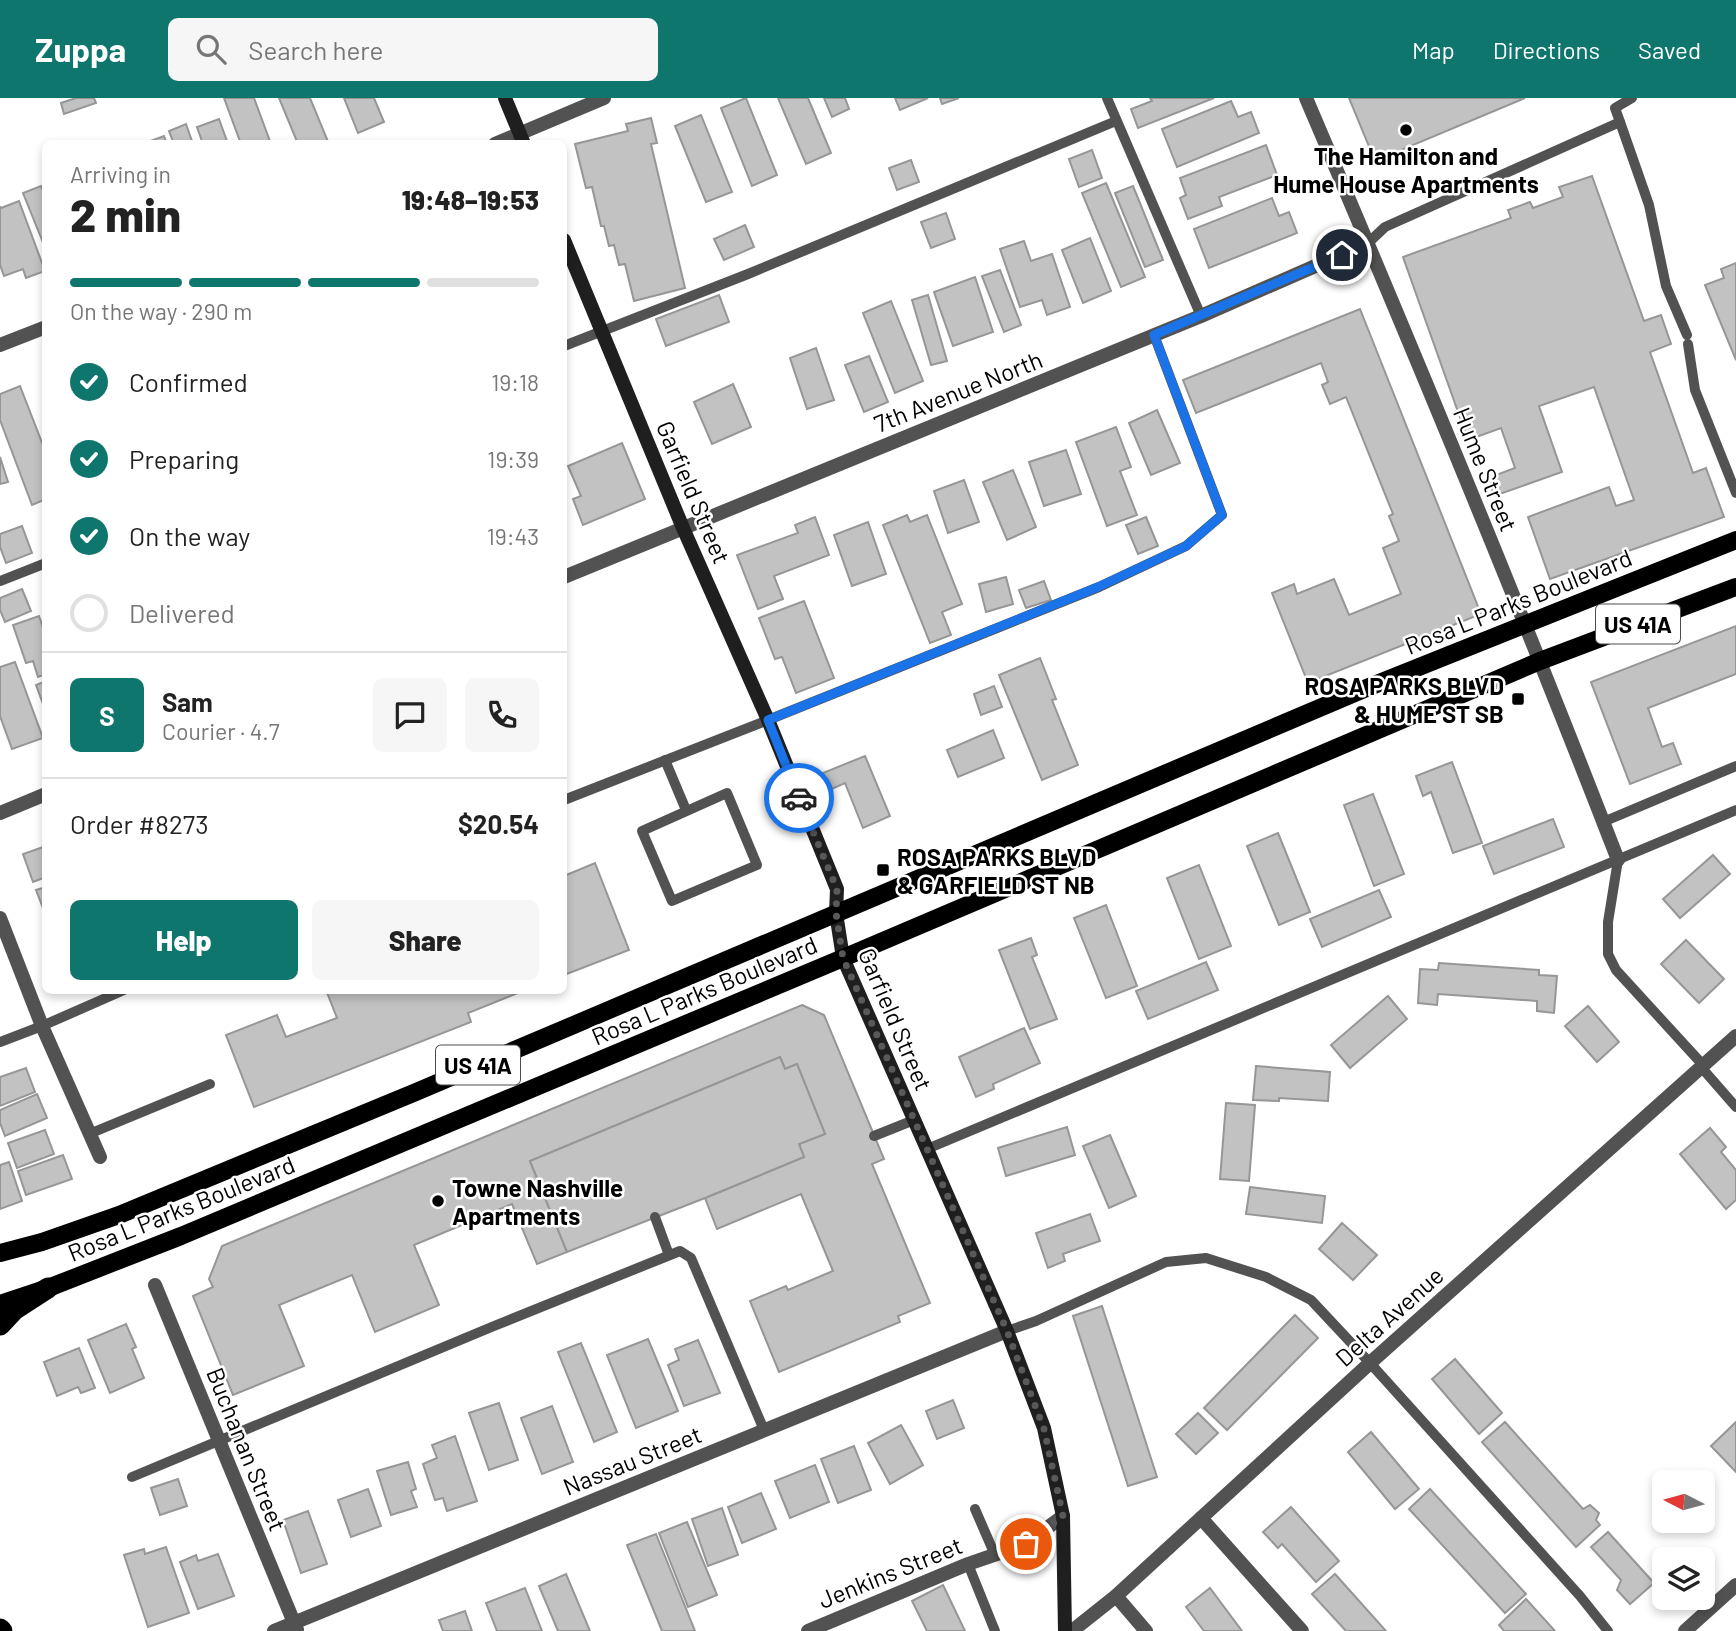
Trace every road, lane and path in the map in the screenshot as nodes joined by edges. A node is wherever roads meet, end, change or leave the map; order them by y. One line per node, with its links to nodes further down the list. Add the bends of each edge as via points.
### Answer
1 (505, 98): 8 (street)
2 (604, 98): 8 (street)
3 (1107, 98): 6 (lane)
4 (1306, 98): 9 (street, Hume Street)
5 (1632, 98): 7 (lane, via 1615,108)
6 (1116, 121): 11 (lane); 13 (lane)
7 (1620, 122): 9 (lane, via 1385,228); 17 (lane, via 1649,205 1666,286 1688,339 1695,390)
8 (521, 139)
9 (1368, 243): 11 (street, 7th Avenue North); 24 (street, Hume Street)
10 (567, 247): 13 (street, Garfield Street)
11 (1201, 316): 14 (street, 7th Avenue North)
12 (42, 329): 16 (street)
13 (601, 330): 15 (lane); 18 (street, Garfield Street)
14 (1154, 335): 18 (street, 7th Avenue North); 26 (lane, via 1222,515 1186,546 1098,587)
15 (567, 344)
16 (0, 345)
17 (1736, 493)
18 (683, 528): 21 (street, 7th Avenue North); 26 (street, Garfield Street)
19 (1736, 541): 24 (main road, Rosa L Parks Boulevard / US 41A)
20 (42, 565): 22 (lane)
21 (567, 576)
22 (0, 581)
23 (1736, 587): 25 (main road, Rosa L Parks Boulevard / US 41A)
24 (1525, 624): 25 (street, Hume Street); 36 (main road, Rosa L Parks Boulevard / US 41A)
25 (1540, 661): 34 (street, Hume Street); 38 (main road, Rosa L Parks Boulevard / US 41A)
26 (768, 720): 27 (lane); 36 (street, Garfield Street, via 837,889)
27 (665, 760): 30 (lane); 31 (lane)
28 (1736, 766): 34 (lane)
29 (42, 796): 33 (street)
30 (567, 799)
31 (686, 810): 31 (lane, via 727,793 757,865 671,901 642,831)
32 (1736, 810): 35 (lane)
33 (0, 813)
34 (1603, 822): 35 (street, Hume Street)
35 (1618, 860): 43 (lane, via 1608,954 1616,970); 49 (lane)
36 (836, 913): 38 (street, Garfield Street); 52 (main road, Rosa L Parks Boulevard / US 41A, via 120,1215)
37 (0, 918): 40 (street)
38 (843, 958): 46 (street, Garfield Street); 55 (main road, Rosa L Parks Boulevard / US 41A)
39 (115, 994): 40 (lane)
40 (42, 1026): 42 (lane); 47 (street)
41 (1736, 1036): 43 (street, Delta Avenue)
42 (0, 1042)
43 (1702, 1066): 45 (lane); 59 (street, Delta Avenue)
44 (210, 1084): 47 (lane)
45 (1736, 1107)
46 (914, 1119): 48 (lane); 49 (street, Garfield Street)
47 (89, 1134): 50 (street)
48 (874, 1136)
49 (927, 1149): 58 (street, Garfield Street)
50 (100, 1157)
51 (655, 1217): 53 (lane)
52 (0, 1253)
53 (669, 1255): 60 (lane, via 680,1251 691,1258); 61 (lane)
54 (155, 1285): 61 (street, Buchanan Street)
55 (48, 1288): 56 (main road, Rosa L Parks Boulevard / US 41A); 57 (highway)
56 (0, 1304)
57 (0, 1325)
58 (1007, 1331): 59 (lane, via 1166,1262 1206,1258 1266,1277 1311,1300); 60 (street, Nassau Street); 64 (street, Garfield Street, via 1044,1429)
59 (1370, 1363): 65 (street, Delta Avenue); 78 (lane)
60 (764, 1430): 70 (street, Nassau Street)
61 (219, 1440): 62 (lane); 70 (street, Buchanan Street)
62 (132, 1477)
63 (975, 1509): 66 (lane)
64 (1063, 1516): 66 (street, Jenkins Street, via 1026,1544); 74 (street, Garfield Street)
65 (1201, 1518): 69 (street, Delta Avenue); 77 (street)
66 (995, 1555): 67 (street, Jenkins Street)
67 (968, 1564): 72 (street, Jenkins Street); 73 (lane)
68 (1736, 1585): 79 (street)
69 (1116, 1596): 75 (street, Delta Avenue); 76 (street)
70 (296, 1627): 71 (street, Nassau Street)
71 (274, 1631)
72 (808, 1631)
73 (995, 1631)
74 (1065, 1631)
75 (1072, 1631)
76 (1146, 1631)
77 (1302, 1631)
78 (1608, 1631)
79 (1685, 1631)

